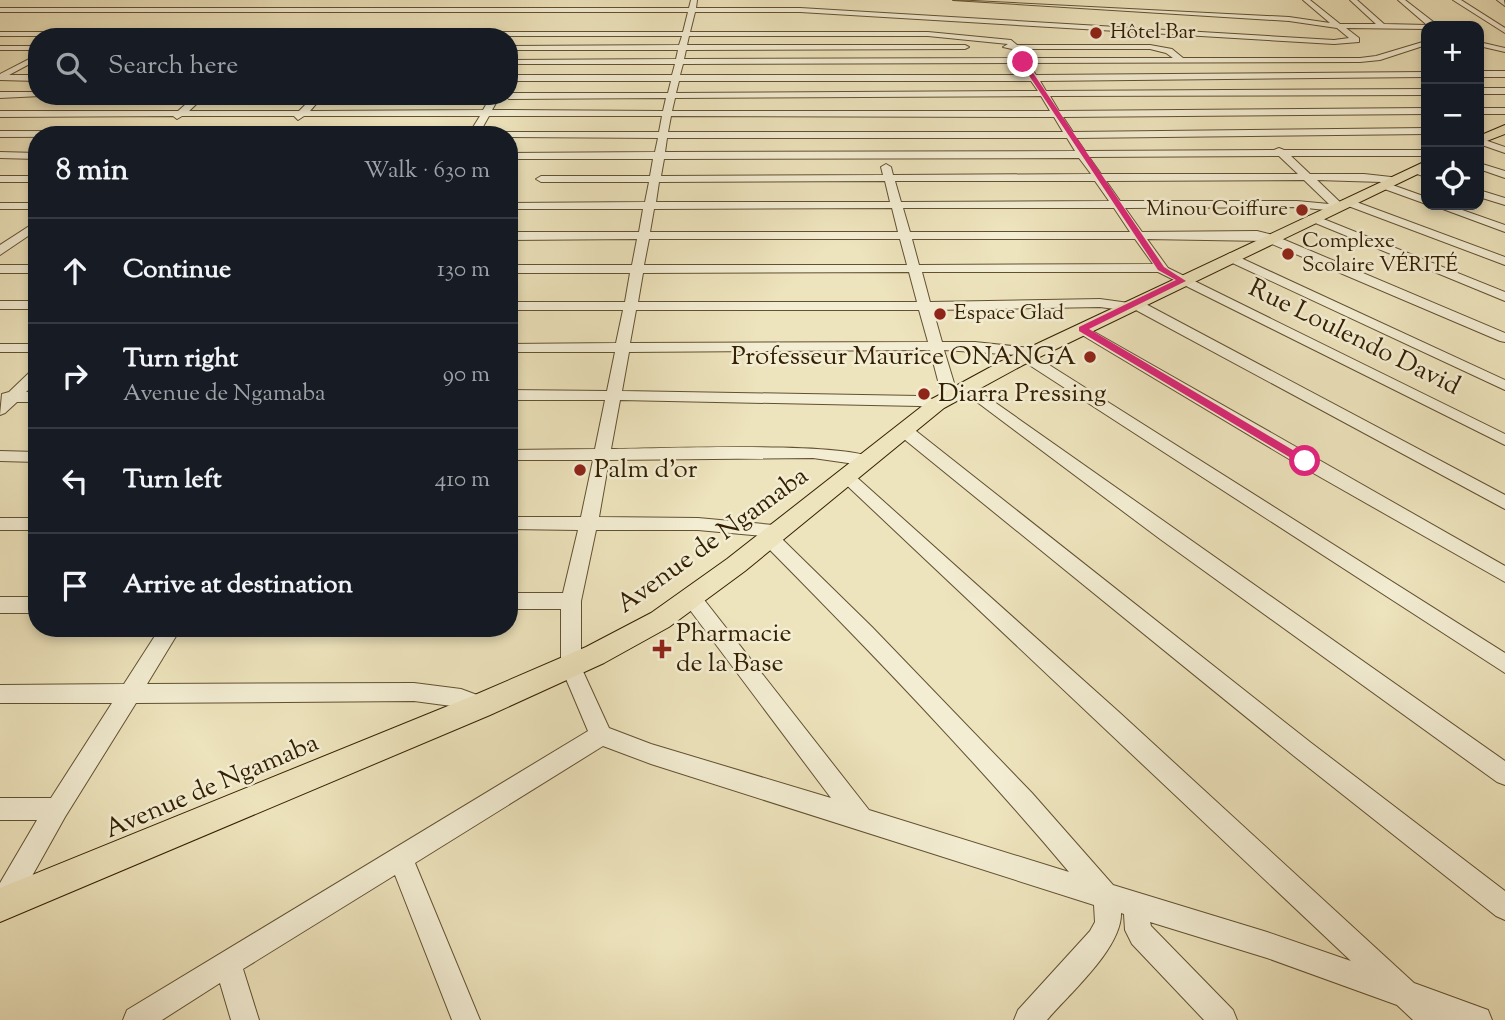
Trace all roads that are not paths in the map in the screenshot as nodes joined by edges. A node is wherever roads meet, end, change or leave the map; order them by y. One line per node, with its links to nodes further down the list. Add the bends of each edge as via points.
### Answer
1 (142, 0): 20 (street)
2 (325, 0): 21 (street)
3 (556, 0): 23 (street)
4 (786, 0): 24 (street)
5 (956, 0): 15 (street)
6 (1170, 0): 25 (street)
7 (1306, 0): 18 (street)
8 (1353, 0): 30 (street)
9 (1401, 0): 26 (street)
10 (1456, 0): 37 (street)
11 (1500, 0): 16 (street)
12 (405, 1): 13 (street)
13 (416, 1): 14 (street); 22 (street)
14 (440, 1)
15 (1091, 4): 25 (street); 31 (street)
16 (1505, 4)
17 (1302, 8): 18 (street)
18 (1316, 9): 29 (street)
19 (0, 10): 20 (street)
20 (124, 10): 21 (street); 33 (street)
21 (312, 10): 22 (street); 34 (street)
22 (408, 10): 23 (street); 35 (street)
23 (550, 10): 27 (street); 41 (street)
24 (780, 10): 27 (street); 28 (street)
25 (1175, 12): 29 (street)
26 (1427, 21)
27 (688, 22): 28 (street); 41 (street); 48 (street); 49 (street); 53 (street); 56 (street); 68 (street)
28 (850, 23): 31 (street); 43 (street, via 1008,41); 49 (street)
29 (1336, 26): 30 (street); 31 (street, via 1356,40)
30 (1382, 26): 32 (street)
31 (1095, 27): 44 (street)
32 (1421, 27)
33 (89, 28)
34 (288, 28)
35 (390, 28)
36 (1492, 31): 37 (street)
37 (1505, 31)
38 (0, 34): 39 (street)
39 (28, 34)
40 (518, 34): 41 (street)
41 (534, 34): 48 (street)
42 (1421, 44): 54 (street, via 1369,59)
43 (1014, 47): 44 (street); 49 (street); 57 (street)
44 (1150, 47): 50 (street)
45 (0, 48): 46 (street)
46 (28, 48)
47 (518, 48): 48 (street)
48 (525, 48): 52 (street)
49 (857, 48): 56 (street)
50 (1169, 51): 51 (street); 54 (street)
51 (1230, 53)
52 (518, 56)
53 (518, 61)
54 (1182, 61): 57 (street); 66 (street)
55 (28, 62): 58 (street)
56 (859, 62): 57 (street); 65 (street)
57 (1023, 62): 69 (street)
58 (25, 63): 59 (street); 64 (street)
59 (28, 63)
60 (1421, 74): 66 (street)
61 (1484, 74): 62 (street)
62 (1505, 74)
63 (518, 76): 68 (street)
64 (0, 77): 67 (street)
65 (864, 77): 68 (street); 69 (street); 76 (street)
66 (1199, 77): 69 (street); 73 (street)
67 (28, 78)
68 (676, 78): 79 (street)
69 (1033, 78): 77 (street)
70 (1484, 91): 71 (street)
71 (1505, 91)
72 (1421, 92): 73 (street)
73 (1218, 94): 77 (street); 88 (street)
74 (0, 95): 75 (street)
75 (28, 95)
76 (868, 95): 77 (street); 79 (street); 92 (street)
77 (1046, 95): 93 (street)
78 (518, 96): 79 (street)
79 (671, 96): 91 (street)
80 (190, 105): 90 (street)
81 (310, 105): 86 (street)
82 (491, 105): 87 (street)
83 (1421, 111): 88 (street)
84 (1484, 111): 85 (street)
85 (1505, 111)
86 (302, 113): 87 (street); 90 (street); 95 (street)
87 (486, 113): 91 (street); 96 (street)
88 (1236, 113): 93 (street); 99 (street)
89 (0, 114): 90 (street)
90 (180, 114): 94 (street)
91 (667, 114): 92 (street); 103 (street)
92 (873, 114): 93 (street); 104 (street)
93 (1056, 114): 105 (street)
94 (163, 126)
95 (289, 126)
96 (478, 126)
97 (1501, 130): 106 (main road)
98 (1421, 131): 99 (street)
99 (1259, 133): 105 (street); 109 (street)
100 (0, 134): 101 (street)
101 (28, 134)
102 (518, 134): 103 (street)
103 (664, 134): 104 (street); 113 (street)
104 (880, 134): 105 (street); 114 (street)
105 (1070, 135): 115 (street)
106 (1484, 138)
107 (1484, 143): 108 (street)
108 (1505, 150)
109 (1283, 154): 115 (street); 117 (street); 119 (street)
110 (0, 155): 111 (street)
111 (28, 156)
112 (518, 156): 113 (street)
113 (659, 156): 114 (street); 125 (street)
114 (884, 156): 115 (street); 120 (street)
115 (1083, 156): 124 (street)
116 (1484, 168): 118 (street)
117 (1412, 171): 119 (street); 126 (street); 130 (main road, Avenue de Ngamaba)
118 (1505, 175)
119 (1308, 177): 124 (street); 130 (street)
120 (887, 178): 124 (street); 125 (street); 129 (street)
121 (0, 179): 122 (street)
122 (28, 179)
123 (541, 179): 125 (street)
124 (1101, 179): 135 (street)
125 (656, 180): 134 (street)
126 (1421, 190)
127 (1484, 194): 128 (street)
128 (1505, 202)
129 (896, 205): 134 (street); 135 (street); 146 (street)
130 (1340, 205): 135 (street); 137 (main road, Avenue de Ngamaba); 150 (street)
131 (0, 206): 132 (street)
132 (28, 206)
133 (518, 206): 134 (street)
134 (650, 206): 145 (street)
135 (1119, 206): 142 (street)
136 (1452, 210): 138 (street)
137 (1312, 218): 147 (main road, Avenue de Ngamaba); 158 (street)
138 (1505, 229)
139 (28, 230): 140 (street)
140 (21, 235): 141 (street); 143 (street); 148 (street)
141 (28, 235)
142 (1138, 235): 146 (street); 147 (street); 152 (street)
143 (0, 236)
144 (518, 236): 145 (street)
145 (642, 236): 146 (street); 151 (street)
146 (906, 236): 156 (street)
147 (1269, 238): 149 (main road, Avenue de Ngamaba); 166 (street)
148 (0, 251)
149 (1230, 257): 157 (main road, Avenue de Ngamaba); 174 (street)
150 (1505, 261)
151 (637, 267): 155 (street); 156 (street); 163 (street)
152 (1161, 268): 156 (street); 157 (street, Rue Loulendo David)
153 (0, 269): 154 (street)
154 (28, 269)
155 (518, 269)
156 (915, 269): 164 (street)
157 (1182, 281): 161 (main road, Avenue de Ngamaba); 182 (street, Rue Loulendo David)
158 (1505, 298)
159 (0, 305): 160 (street)
160 (28, 305)
161 (1132, 305): 164 (street); 165 (main road, Avenue de Ngamaba); 189 (street)
162 (518, 306): 163 (street)
163 (629, 306): 164 (street); 171 (street)
164 (927, 306): 167 (street)
165 (1082, 329): 172 (main road, Avenue de Ngamaba); 195 (street)
166 (1505, 338)
167 (937, 347): 171 (street); 172 (street, via 995,346); 177 (street)
168 (0, 348): 169 (street)
169 (28, 348)
170 (518, 348): 171 (street)
171 (622, 348): 176 (street)
172 (1030, 354): 177 (main road, Avenue de Ngamaba); 202 (street)
173 (28, 380): 178 (street)
174 (1505, 386)
175 (518, 395): 176 (street)
176 (614, 396): 177 (street, via 919,401); 184 (street)
177 (951, 396): 181 (main road, Avenue de Ngamaba); 208 (street, via 1177,541)
178 (7, 397): 179 (street); 180 (street)
179 (28, 397)
180 (0, 411)
181 (905, 431): 187 (main road, Avenue de Ngamaba); 216 (street)
182 (1505, 440)
183 (518, 455): 184 (street)
184 (601, 455): 187 (street, via 813,453); 191 (street)
185 (0, 456): 186 (street)
186 (28, 457)
187 (869, 461): 188 (main road, Avenue de Ngamaba)
188 (847, 478): 194 (main road, Avenue de Ngamaba); 218 (street)
189 (1505, 503)
190 (518, 523): 191 (street)
191 (589, 523): 194 (street, via 733,525); 198 (street)
192 (0, 524): 193 (street)
193 (28, 524)
194 (774, 535): 196 (main road, Avenue de Ngamaba); 213 (street, via 1015,792)
195 (1505, 575)
196 (691, 597): 203 (main road, Avenue de Ngamaba, via 660,620); 211 (street)
197 (518, 601): 198 (street)
198 (571, 601): 203 (street)
199 (0, 605): 200 (street)
200 (28, 605)
201 (166, 637): 204 (street)
202 (1505, 664)
203 (571, 667): 206 (main road, Avenue de Ngamaba); 207 (street)
204 (132, 693): 205 (street); 206 (street, via 414,692 461,698); 209 (street)
205 (0, 694)
206 (480, 706): 214 (main road, Avenue de Ngamaba)
207 (601, 735): 211 (street); 212 (street)
208 (1505, 774)
209 (57, 808): 210 (street); 214 (street)
210 (0, 809)
211 (861, 819): 213 (street)
212 (401, 860): 217 (street); 221 (street)
213 (1107, 898): 215 (street); 222 (street, via 1108,924 1099,940)
214 (1, 905)
215 (1136, 905): 218 (street); 223 (street, via 1141,935)
216 (1505, 907)
217 (228, 962): 219 (street); 220 (street)
218 (1402, 992): 224 (street); 225 (street)
219 (137, 1020)
220 (245, 1020)
221 (466, 1020)
222 (1028, 1020)
223 (1223, 1020)
224 (1433, 1020)
225 (1478, 1020)

